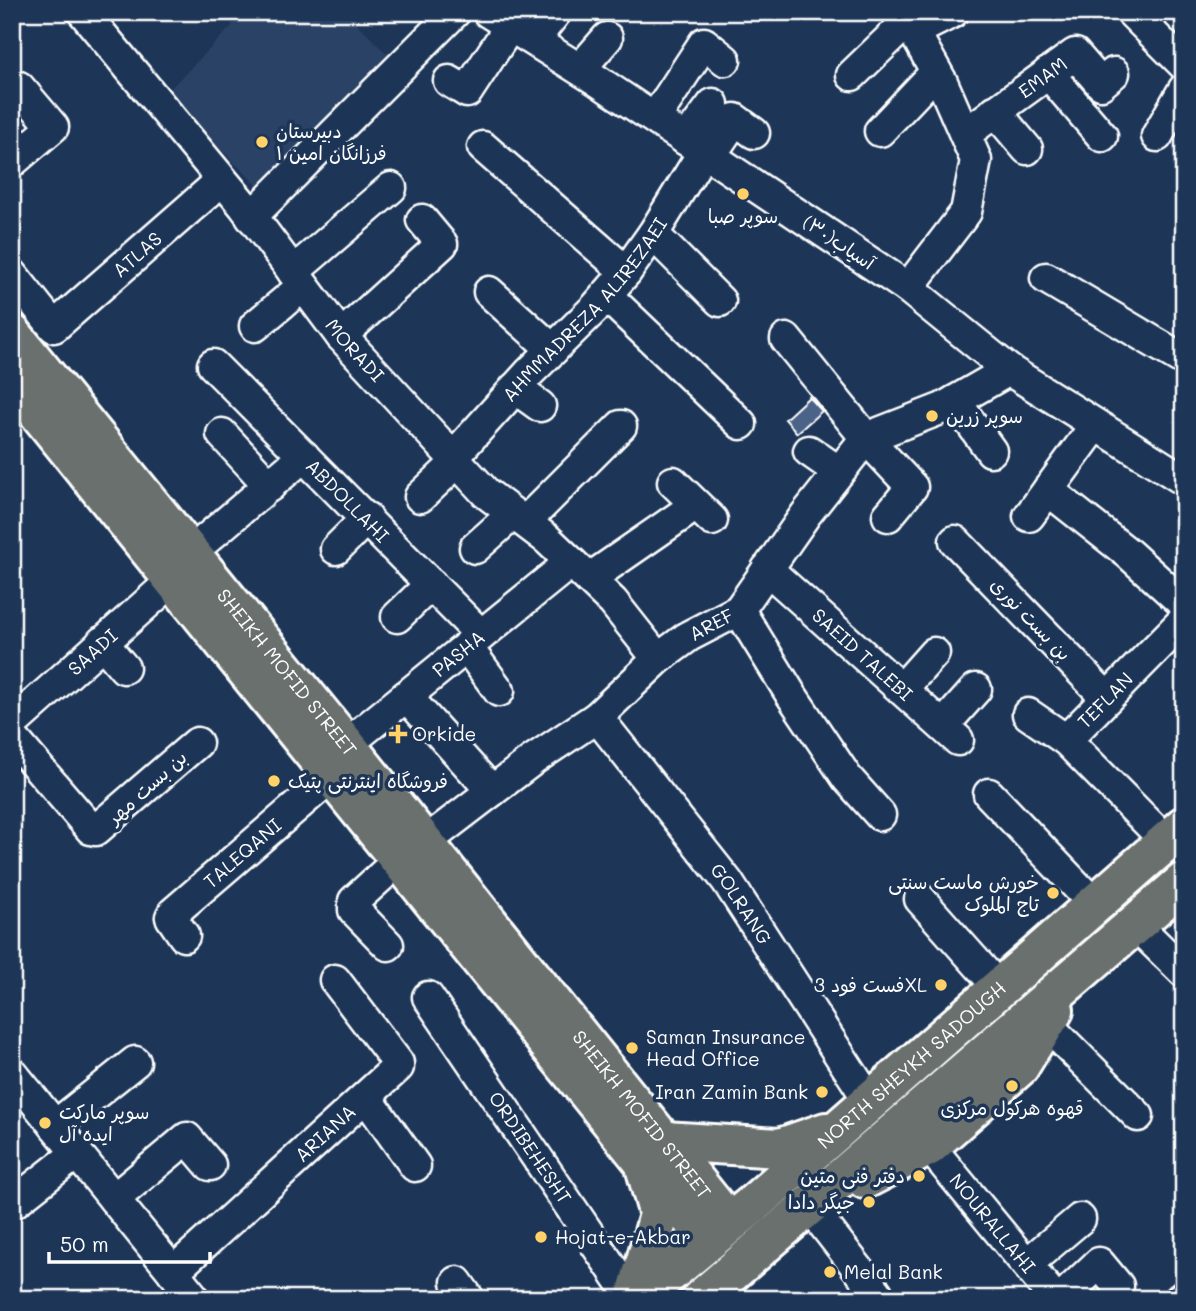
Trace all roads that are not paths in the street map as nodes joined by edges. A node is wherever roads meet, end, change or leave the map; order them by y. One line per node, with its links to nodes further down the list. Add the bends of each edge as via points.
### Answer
1 (83, 12): 31 (street, MORADI)
2 (455, 12): 33 (street)
3 (556, 12): 7 (street)
4 (953, 12): 6 (street)
5 (1131, 12): 10 (street)
6 (908, 22): 12 (street); 15 (street)
7 (511, 26): 11 (street, آسیاب(۳۰)); 16 (street, via 467,92)
8 (607, 38): 11 (street)
9 (725, 60): 21 (street, via 704,43)
10 (1184, 65)
11 (580, 69): 21 (street, آسیاب(۳۰))
12 (936, 72): 22 (street); 24 (street)
13 (1114, 72): 14 (street, EMAM, via 1101,84 1075,54)
14 (1048, 73): 20 (street, EMAM); 25 (street)
15 (852, 75)
16 (449, 80)
17 (19, 86): 30 (street, via 53,127)
18 (1184, 89): 26 (street)
19 (713, 104): 28 (street)
20 (995, 111): 24 (street, EMAM); 29 (street)
21 (655, 118): 28 (street, آسیاب(۳۰))
22 (880, 131)
23 (754, 133): 28 (street, via 735,119)
24 (965, 134): 40 (street, via 976,160 966,212)
25 (1102, 135)
26 (1157, 136)
27 (483, 147): 36 (street)
28 (700, 149): 35 (street, AHMMADREZA ALIREZAEI); 40 (street, آسیاب(۳۰))
29 (1027, 149)
30 (12, 162)
31 (222, 180): 33 (street, MORADI); 47 (street, ATLAS)
32 (391, 188): 39 (street)
33 (251, 216): 39 (street, MORADI)
34 (422, 220): 45 (street, via 442,244)
35 (653, 234): 36 (street, AHMMADREZA ALIREZAEI); 43 (street)
36 (626, 272): 42 (street, AHMMADREZA ALIREZAEI)
37 (12, 274): 47 (street)
38 (1046, 278): 49 (street)
39 (298, 279): 44 (street); 45 (street, MORADI)
40 (908, 288): 51 (street, آسیاب(۳۰))
41 (489, 292): 48 (street)
42 (606, 295): 48 (street, AHMMADREZA ALIREZAEI); 55 (street)
43 (720, 301)
44 (255, 326)
45 (341, 336): 63 (street, MORADI)
46 (786, 339): 59 (street)
47 (24, 348): 77 (main road, SHEIKH MOFID STREET)
48 (553, 350): 52 (street, AHMMADREZA ALIREZAEI)
49 (1184, 360)
50 (212, 365): 62 (street, ABDOLLAHI)
51 (1009, 370): 53 (street, AREF); 57 (street, آسیاب(۳۰))
52 (515, 388): 54 (street); 63 (street, AHMMADREZA ALIREZAEI)
53 (955, 401): 59 (street, AREF); 61 (street)
54 (540, 406)
55 (741, 424)
56 (621, 426): 73 (street)
57 (1095, 426): 65 (street, آسیاب(۳۰)); 68 (street)
58 (222, 434): 67 (street)
59 (866, 438): 64 (street, AREF); 70 (street, via 912,487)
60 (809, 451): 64 (street)
61 (991, 451)
62 (304, 456): 67 (street, SAADI); 72 (street, ABDOLLAHI)
63 (455, 460): 69 (street, AHMMADREZA ALIREZAEI); 73 (street, MORADI, via 486,493)
64 (839, 472): 78 (street, AREF)
65 (1184, 480)
66 (673, 482): 79 (street, PASHA, via 704,513)
67 (270, 486): 77 (street, SAADI)
68 (1048, 490): 71 (street); 81 (street)
69 (420, 497)
70 (888, 516)
71 (1029, 516)
72 (367, 518): 76 (street); 80 (street, ABDOLLAHI)
73 (519, 518): 75 (street); 79 (street, MORADI)
74 (955, 541): 94 (street, بن بست نوری)
75 (475, 548)
76 (336, 550)
77 (182, 566): 86 (street, SAADI); 101 (main road, SHEIKH MOFID STREET)
78 (768, 569): 82 (street, AREF); 90 (street, SAEID TALEBI)
79 (580, 571): 85 (street, PASHA); 88 (street, MORADI, via 613,602)
80 (431, 584): 83 (street); 85 (street, ABDOLLAHI)
81 (1184, 604)
82 (739, 610): 88 (street, AREF, via 689,636); 104 (street, via 847,778)
83 (397, 617)
84 (1184, 620): 94 (street, TEFLAN)
85 (474, 641): 92 (street, ABDOLLAHI); 93 (street, PASHA)
86 (102, 642): 89 (street); 95 (street, SAADI)
87 (934, 653): 90 (street)
88 (658, 659): 97 (street, AREF)
89 (124, 668)
90 (902, 689): 91 (street, SAEID TALEBI, via 950,733)
91 (976, 689)
92 (499, 691)
93 (406, 696): 101 (street, PASHA); 102 (street)
94 (1107, 698): 99 (street, TEFLAN)
95 (17, 709)
96 (1028, 714): 99 (street)
97 (597, 717): 102 (street, AREF); 122 (street, GOLRANG, via 727,881)
98 (12, 737): 100 (street, بن بست مهر, via 96,830)
99 (1066, 740): 105 (street, TEFLAN)
100 (197, 743)
101 (339, 761): 106 (main road, SHEIKH MOFID STREET); 111 (street, TALEQANI, via 173,913 171,917)
102 (492, 791): 106 (street, AREF)
103 (989, 794): 109 (street)
104 (880, 815)
105 (1169, 838): 107 (main road, via 1164,869); 109 (main road, NORTH SHEYKH SADOUGH)
106 (412, 851): 112 (street, AREF, via 354,901 354,910); 127 (main road, SHEIKH MOFID STREET)
107 (1184, 880): 110 (main road, NORTH SHEYKH SADOUGH)
108 (920, 899): 116 (street)
109 (1094, 904): 116 (main road, NORTH SHEYKH SADOUGH)
110 (1135, 924): 113 (street); 114 (main road, NORTH SHEYKH SADOUGH)
111 (184, 936)
112 (388, 945)
113 (1184, 972)
114 (1077, 975): 118 (main road); 133 (main road, NORTH SHEYKH SADOUGH)
115 (335, 980): 121 (street, ARIANA, via 398,1063 396,1071)
116 (999, 988): 122 (main road, NORTH SHEYKH SADOUGH)
117 (428, 998): 143 (street, ORDIBEHESHT)
118 (1046, 1024): 123 (street); 126 (main road, via 1019,1067)
119 (135, 1062): 124 (street)
120 (12, 1073): 124 (street)
121 (366, 1097): 130 (street); 138 (street, ARIANA)
122 (870, 1102): 125 (main road, NORTH SHEYKH SADOUGH)
123 (1138, 1116)
124 (55, 1126): 128 (street)
125 (841, 1127): 127 (main road, via 780,1148); 135 (main road, NORTH SHEYKH SADOUGH)
126 (929, 1146): 133 (main road); 137 (street, NOURALLAHI)
127 (653, 1151): 135 (main road, SHEIKH MOFID STREET, via 720,1212); 143 (main road, via 659,1215)
128 (77, 1153): 131 (street); 132 (street)
129 (210, 1165): 132 (street, via 187,1138)
130 (415, 1166)
131 (17, 1190)
132 (114, 1199): 138 (street)
133 (810, 1207): 136 (main road, NORTH SHEYKH SADOUGH); 140 (street)
134 (1080, 1219): 137 (street)
135 (722, 1230): 136 (main road, SHEIKH MOFID STREET); 143 (main road, NORTH SHEYKH SADOUGH)
136 (747, 1261): 144 (main road, NORTH SHEYKH SADOUGH)
137 (1028, 1263): 141 (street, NOURALLAHI)
138 (173, 1272): 142 (street)
139 (1118, 1286): 141 (street, via 1099,1263)
140 (877, 1293)
141 (1046, 1296)
142 (195, 1299)
143 (635, 1299)
144 (701, 1299)

